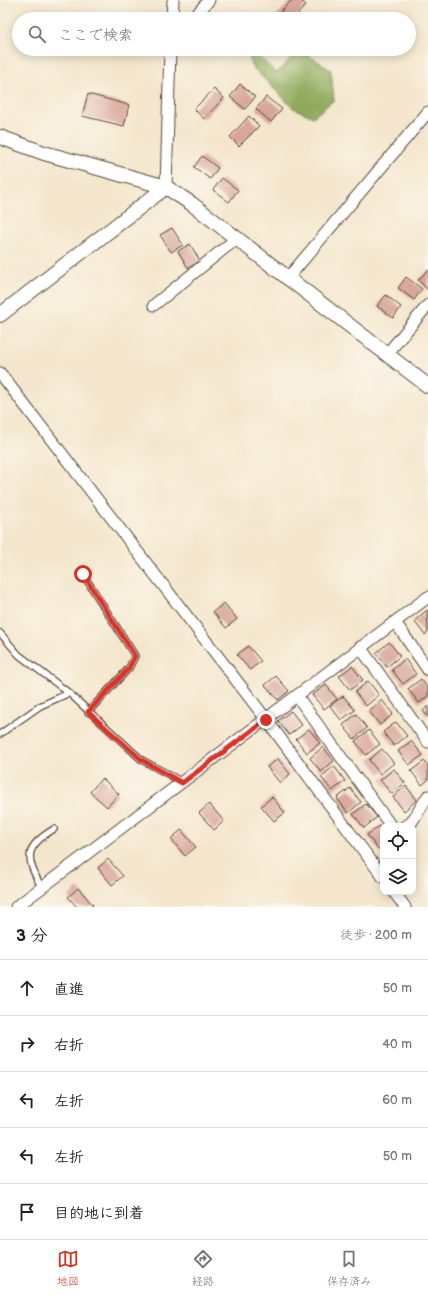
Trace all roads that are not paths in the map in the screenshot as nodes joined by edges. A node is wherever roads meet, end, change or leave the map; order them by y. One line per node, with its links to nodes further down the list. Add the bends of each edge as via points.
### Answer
1 (173, 0): 3 (street)
2 (209, 0): 4 (street)
3 (172, 12)
4 (199, 12)
5 (170, 56): 8 (street)
6 (428, 112): 10 (street)
7 (0, 137): 8 (street, via 44,153)
8 (166, 187): 9 (street); 13 (street)
9 (236, 239): 10 (street); 11 (street)
10 (288, 279): 14 (street)
11 (154, 305)
12 (428, 305): 14 (street)
13 (0, 315)
14 (387, 354): 16 (street)
15 (0, 373): 26 (street)
16 (428, 386)
17 (83, 574): 25 (lane, via 135,656 129,668)
18 (428, 597): 19 (street)
19 (395, 622): 21 (street); 22 (street)
20 (0, 633): 23 (lane, via 19,655)
21 (360, 647): 24 (street); 28 (street)
22 (428, 670)
23 (69, 693): 25 (lane); 27 (lane, via 40,706)
24 (297, 696): 26 (street); 31 (street)
25 (88, 712): 29 (lane, via 142,760)
26 (266, 720): 29 (street); 34 (street)
27 (0, 734)
28 (428, 742)
29 (182, 783): 35 (street)
30 (428, 796): 32 (street)
31 (390, 823)
32 (411, 823)
33 (54, 829): 35 (lane, via 38,838 30,849 31,869)
34 (380, 873)
35 (42, 888): 37 (street)
36 (396, 895): 38 (street)
37 (16, 907)
38 (405, 907)

